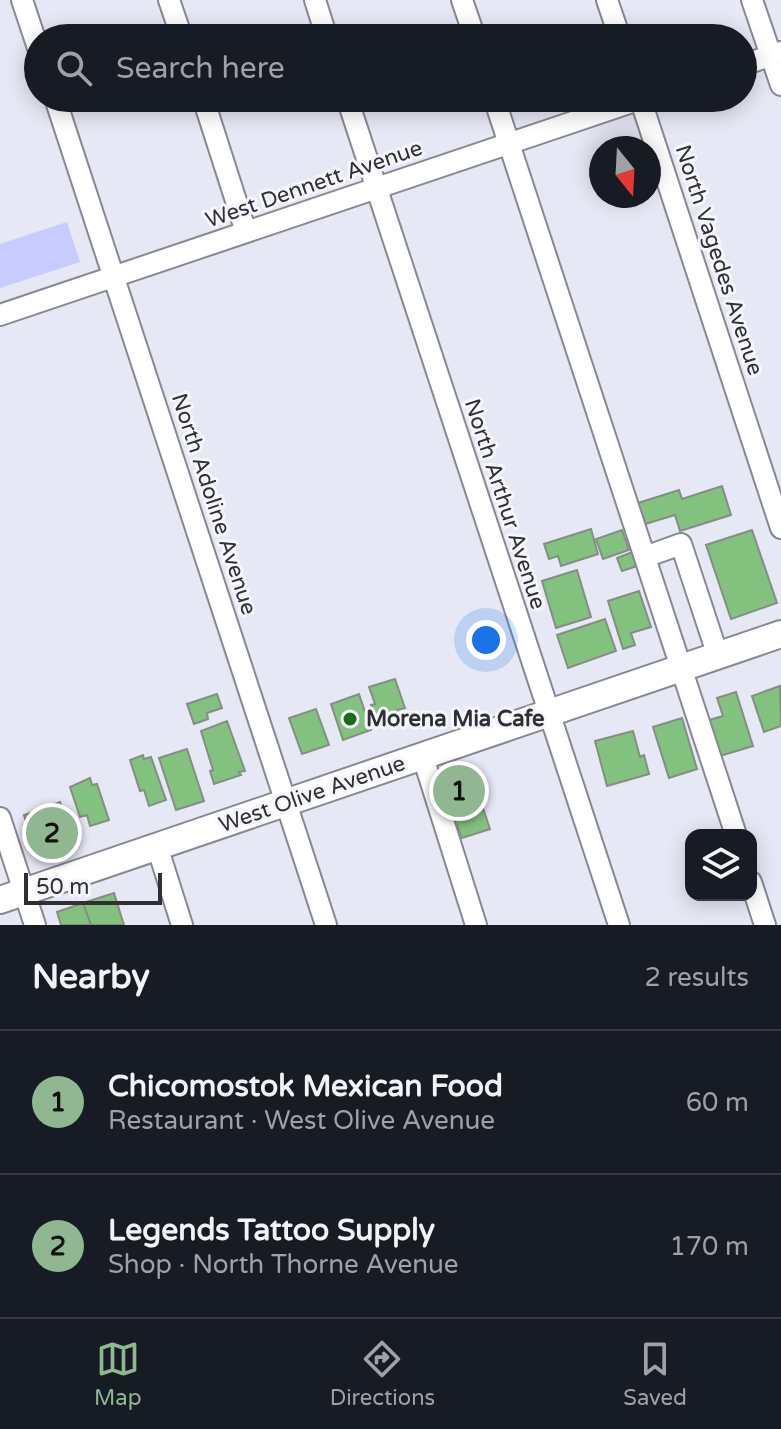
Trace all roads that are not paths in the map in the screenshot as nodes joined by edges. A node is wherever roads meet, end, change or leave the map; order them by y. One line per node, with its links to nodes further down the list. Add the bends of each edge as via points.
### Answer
1 (22, 0): 7 (street)
2 (169, 0): 8 (street)
3 (315, 0): 9 (street)
4 (462, 0): 10 (street)
5 (607, 0): 11 (street)
6 (752, 0): 12 (street)
7 (30, 24)
8 (177, 24)
9 (323, 24)
10 (470, 24)
11 (615, 24)
12 (776, 54): 13 (street); 14 (street)
13 (757, 60)
14 (781, 85)
15 (60, 112): 24 (street, North Adoline Avenue)
16 (207, 112): 23 (street)
17 (352, 112): 22 (street, North Arthur Avenue)
18 (499, 112): 21 (street)
19 (601, 112): 21 (street, West Dennett Avenue)
20 (647, 112): 26 (street, North Vagedes Avenue)
21 (509, 143): 22 (street, West Dennett Avenue); 27 (street)
22 (377, 188): 23 (street, West Dennett Avenue); 31 (street, North Arthur Avenue)
23 (246, 232): 24 (street, West Dennett Avenue)
24 (115, 276): 25 (street, West Dennett Avenue); 33 (street, North Adoline Avenue)
25 (0, 315)
26 (781, 528)
27 (645, 557): 29 (street, via 681,544); 30 (street)
28 (781, 634): 29 (main road, West Olive Avenue)
29 (718, 656): 30 (main road, West Olive Avenue)
30 (681, 669): 31 (main road, West Olive Avenue); 35 (street)
31 (549, 714): 32 (main road, West Olive Avenue); 43 (street, North Arthur Avenue)
32 (423, 757): 33 (main road, West Olive Avenue); 42 (street)
33 (286, 803): 36 (main road, West Olive Avenue); 41 (street, North Adoline Avenue)
34 (0, 818): 37 (street)
35 (734, 829)
36 (157, 846): 37 (main road, West Olive Avenue); 40 (street)
37 (12, 896): 39 (street)
38 (757, 900): 44 (street)
39 (35, 925)
40 (182, 925)
41 (326, 925)
42 (476, 925)
43 (619, 925)
44 (765, 925)

